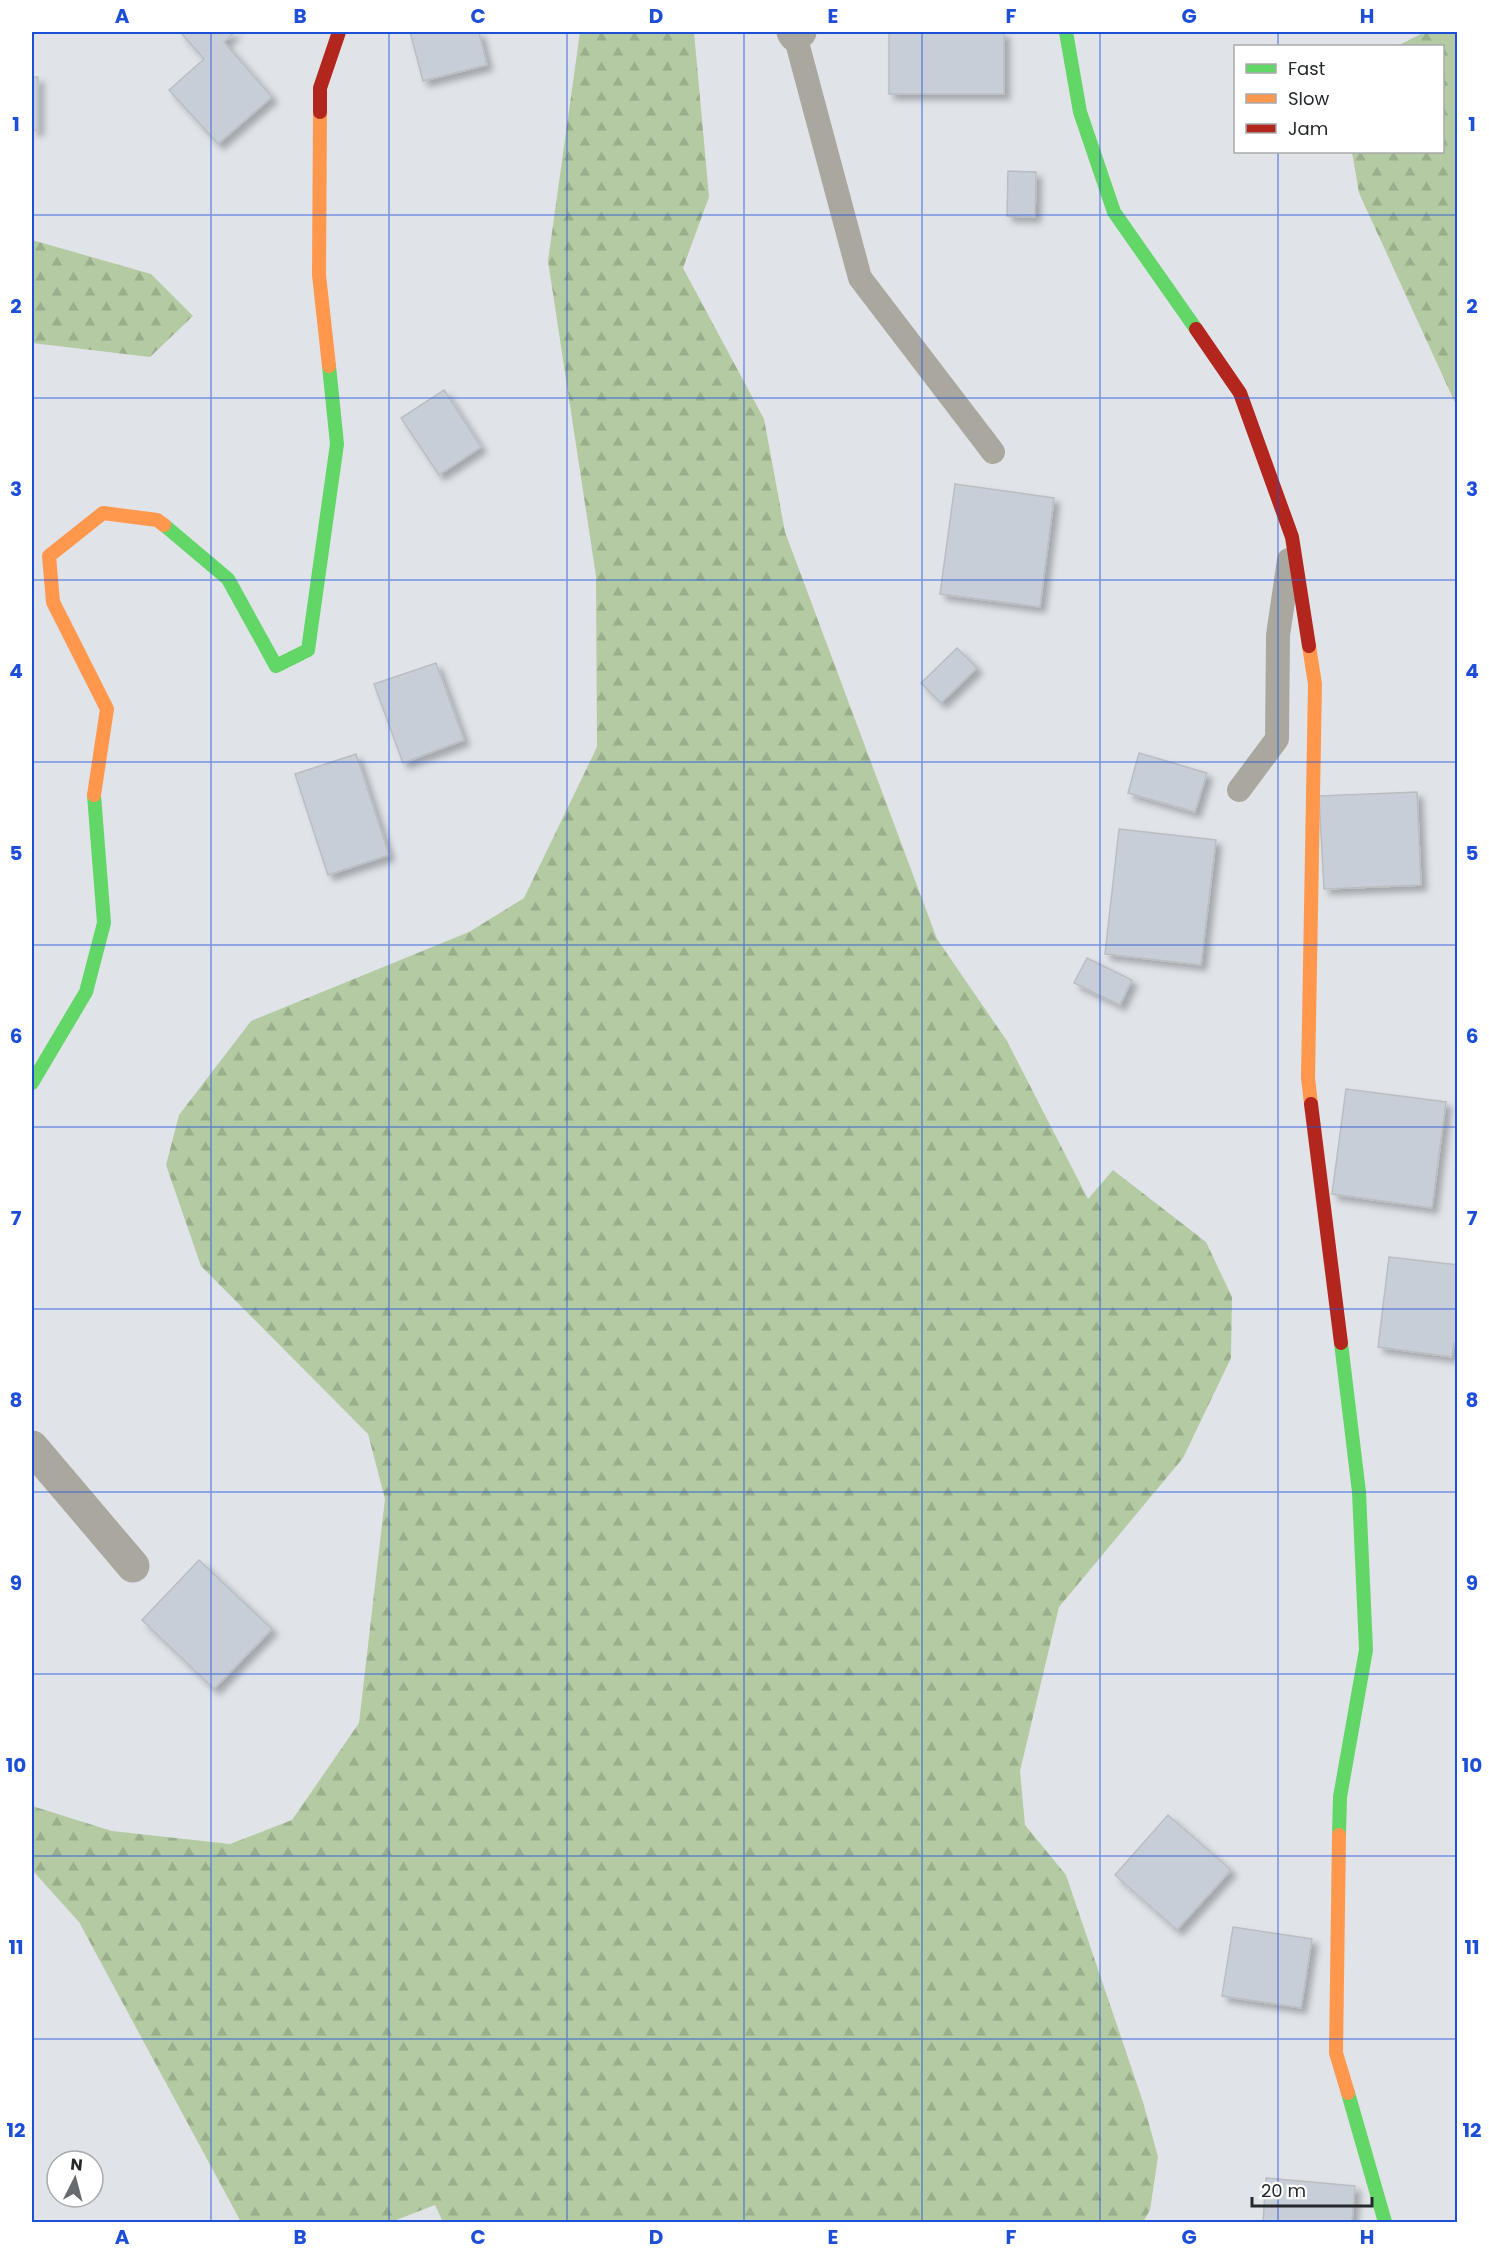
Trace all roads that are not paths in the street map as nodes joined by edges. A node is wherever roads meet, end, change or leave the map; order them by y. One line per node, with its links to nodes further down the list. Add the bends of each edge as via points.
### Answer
1 (339, 32): 7 (street, via 320,88 318,275 337,444 308,650 276,666 228,579 157,520 103,513 49,556 53,602 107,709 93,789 104,923 86,992)
2 (1066, 32): 5 (street, via 1080,112 1114,212 1240,393)
3 (796, 33): 4 (lane, via 860,278)
4 (993, 452)
5 (1292, 537): 6 (lane, via 1278,635 1277,739); 10 (street, via 1315,684 1308,1078 1359,1492 1366,1650 1340,1797 1336,2053)
6 (1239, 790)
7 (32, 1083)
8 (32, 1447): 9 (street)
9 (133, 1566)
10 (1385, 2223)

